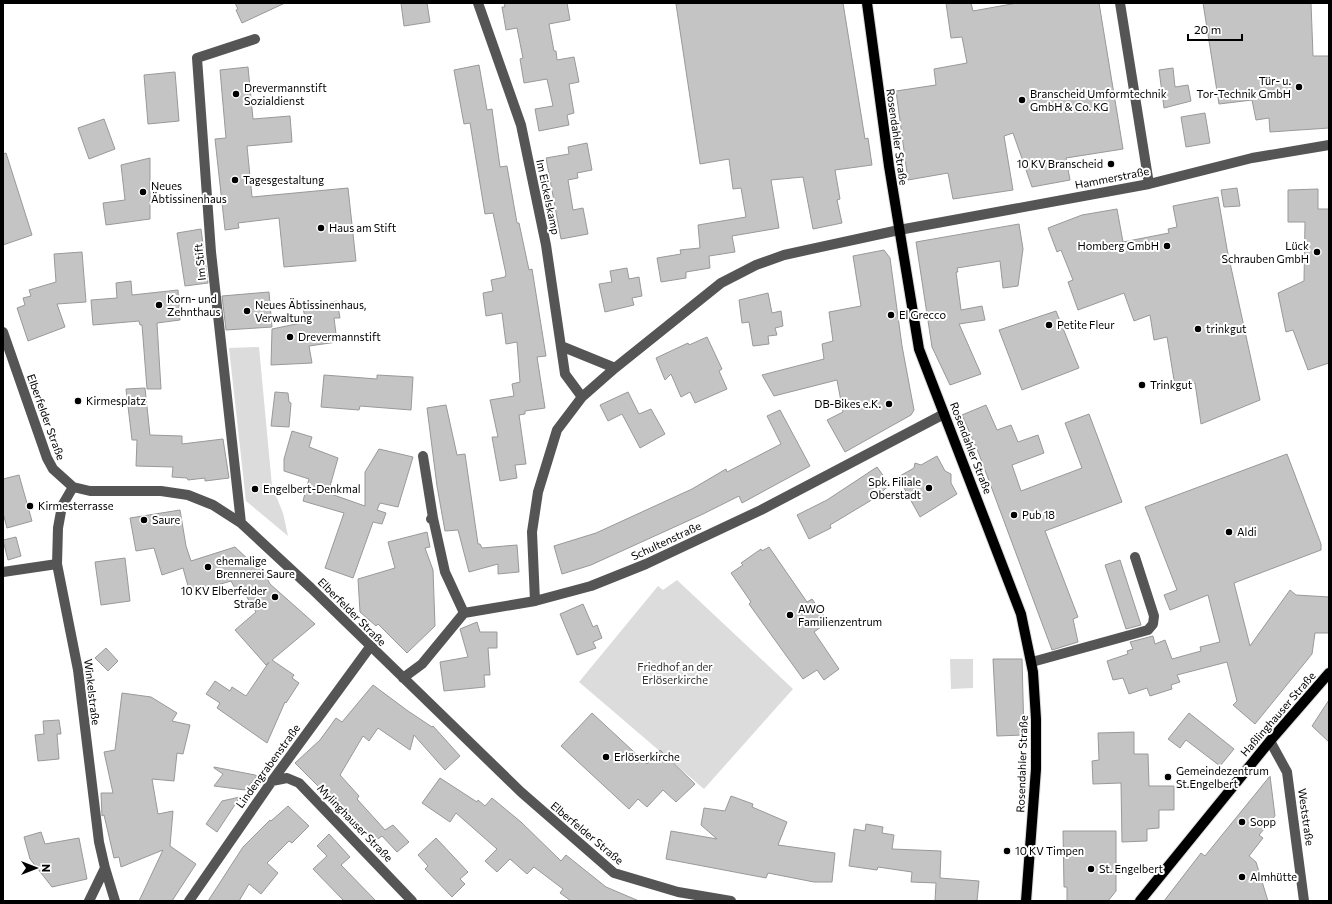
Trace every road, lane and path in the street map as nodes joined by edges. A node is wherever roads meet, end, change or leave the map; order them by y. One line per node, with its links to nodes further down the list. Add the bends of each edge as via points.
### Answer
1 (478, 3): 9 (street, Im Eickelskamp, via 521,125 546,245)
2 (867, 3): 7 (main road, Rosendahler Straße)
3 (1120, 3): 6 (street)
4 (255, 39): 15 (street, Im Stift, via 198,58 211,252)
5 (1329, 146): 6 (street, Hammerstraße, via 1252,158)
6 (1149, 184): 7 (street, Hammerstraße)
7 (899, 230): 10 (street, via 784,255 756,265 721,283); 12 (main road, Rosendahler Straße, via 919,349)
8 (3, 332): 14 (street, Elberfelder Straße, via 47,458 53,469)
9 (561, 346): 10 (street); 11 (street, Im Eickelskamp, via 565,374)
10 (615, 368): 11 (street)
11 (582, 397): 19 (street, via 557,430 538,492 532,532)
12 (944, 414): 19 (street, Schultenstraße, via 760,510 646,564 591,586); 22 (main road, Rosendahler Straße, via 1020,614)
13 (423, 456): 20 (street, via 432,518 445,572)
14 (73, 487): 15 (street, Elberfelder Straße, via 90,491 161,491 188,495 213,505); 17 (street, Winkelstraße, via 62,506 58,528)
15 (241, 523): 21 (street, Elberfelder Straße)
16 (1135, 557): 22 (street, via 1154,616 1153,624 1148,630)
17 (57, 564): 18 (street); 27 (street, Winkelstraße, via 78,670)
18 (3, 572)
19 (535, 601): 20 (street, Schultenstraße)
20 (464, 613): 24 (street, via 422,664)
21 (370, 647): 24 (street, Elberfelder Straße); 26 (street, Lindengrabenstraße)
22 (1032, 662): 33 (main road, Rosendahler Straße, via 1036,769)
23 (1329, 673): 25 (main road, Haßlinghauser Straße)
24 (403, 678): 32 (street, Elberfelder Straße, via 520,792 614,873 678,892)
25 (1270, 741): 34 (main road, Haßlinghauser Straße); 35 (street, Weststraße, via 1287,772)
26 (272, 781): 30 (street, Lindengrabenstraße); 31 (street, Mylinghauser Straße, via 287,778 299,783)
27 (104, 868): 28 (street); 29 (street, Winkelstraße)
28 (90, 901)
29 (114, 901)
30 (189, 901)
31 (412, 901)
32 (731, 901)
33 (1026, 901)
34 (1140, 901)
35 (1304, 901)

